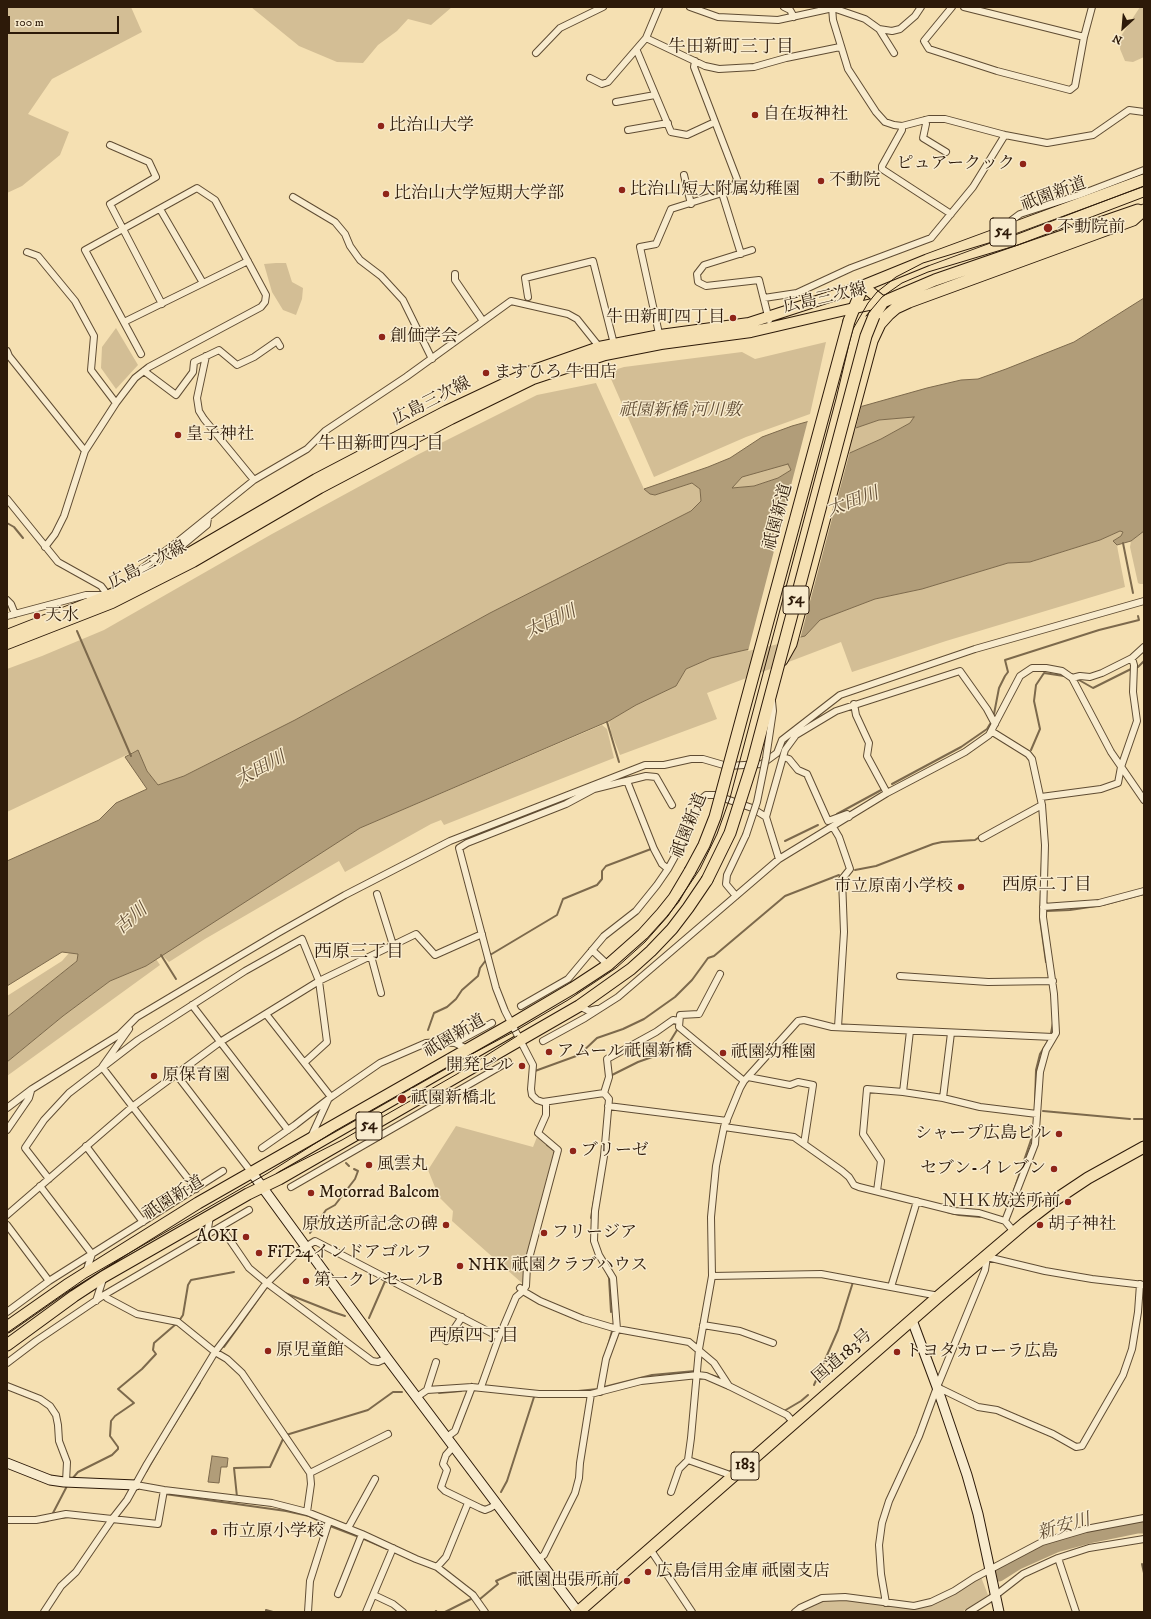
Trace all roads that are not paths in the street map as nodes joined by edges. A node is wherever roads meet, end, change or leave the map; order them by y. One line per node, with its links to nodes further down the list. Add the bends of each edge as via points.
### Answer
1 (603, 7): 16 (street, via 560,28)
2 (659, 7): 13 (street)
3 (690, 7): 10 (street, via 718,17 778,20)
4 (784, 7): 10 (street, via 790,10)
5 (922, 7): 11 (street, via 900,29)
6 (952, 7): 12 (street, via 924,41 930,49 997,71 1070,90 1076,86)
7 (964, 7): 12 (street)
8 (1092, 7): 12 (street)
9 (833, 8): 10 (street); 11 (street, via 865,19); 14 (street)
10 (794, 17)
11 (879, 29): 17 (street)
12 (1084, 37)
13 (646, 38): 15 (street); 18 (street)
14 (840, 47): 18 (street, via 754,67 719,69); 26 (street, via 848,69 876,112 885,122)
15 (636, 51): 19 (street, via 608,82 602,84); 20 (street)
16 (536, 53)
17 (894, 53)
18 (695, 61): 24 (street, via 694,67)
19 (590, 78)
20 (656, 95): 21 (street); 25 (street)
21 (616, 102)
22 (1144, 112): 28 (street, via 1129,110 1092,135 1047,143)
23 (925, 120): 26 (street); 28 (street, via 945,119); 30 (street, via 924,138)
24 (715, 122): 25 (street, via 687,135 671,132); 35 (street, via 737,179 734,187)
25 (668, 124): 27 (street)
26 (902, 126): 40 (street, via 882,169)
27 (628, 130)
28 (1005, 135): 40 (street, via 972,187)
29 (110, 145): 41 (street, via 149,162 156,177 110,204)
30 (946, 152)
31 (1144, 170): 34 (street)
32 (684, 175): 37 (street)
33 (1144, 180): 34 (highway, 祇園新道 / 54)
34 (1108, 189): 48 (highway, 祇園新道 / 54, via 1005,232)
35 (722, 193): 37 (street); 44 (street)
36 (293, 196): 66 (street, via 335,222 360,260 381,276 403,300)
37 (691, 204): 59 (street, via 671,209 656,244 640,247)
38 (160, 209): 41 (street); 45 (street, via 197,188 215,200); 47 (street)
39 (1144, 209): 51 (highway, 祇園新道 / 54, via 936,280); 85 (highway, 祇園新道 / 54, via 1133,220 909,302 888,314 872,341 791,644)
40 (951, 214): 50 (street, via 931,238 851,268 798,293)
41 (123, 229): 52 (street); 57 (street, via 85,250)
42 (752, 250): 44 (street)
43 (26, 252): 68 (street, via 38,256 75,301 94,336 91,370)
44 (741, 254): 50 (street, via 704,265 697,274 698,282 706,286 759,280)
45 (248, 261): 47 (street); 67 (street, via 266,295 261,307)
46 (455, 274): 55 (street, via 455,280)
47 (203, 283): 52 (street)
48 (863, 286): 51 (main road, 広島三次線); 53 (highway, 祇園新道 / 54); 58 (main road, 広島三次線)
49 (528, 297): 60 (street, via 525,278 593,261)
50 (764, 298): 58 (street)
51 (883, 302): 53 (main road, 広島三次線); 85 (highway, 祇園新道 / 54, bridge, via 866,336)
52 (162, 304): 57 (street)
53 (854, 308): 54 (main road, 広島三次線); 56 (highway, 祇園新道 / 54)
54 (830, 313): 56 (main road); 58 (main road, 広島三次線)
55 (483, 321): 62 (street, via 510,302 568,314 576,319); 66 (street)
56 (846, 321): 115 (highway, 祇園新道 / 54, bridge, via 845,334 715,817 704,845 674,898 643,934)
57 (124, 322): 63 (street)
58 (769, 322): 59 (main road, 広島三次線, via 751,332)
59 (660, 340): 60 (main road, 広島三次線); 62 (main road, 広島三次線)
60 (614, 344): 62 (main road, 広島三次線)
61 (280, 346): 65 (street, via 277,342 237,365 220,350)
62 (602, 351): 74 (main road, 広島三次線, via 531,371 446,411 316,479); 76 (main road, 広島三次線, via 533,379 451,419 320,488 193,562)
63 (141, 354)
64 (8, 355): 69 (street)
65 (206, 356): 67 (street, via 194,362 194,372 176,395); 70 (street, via 197,398 199,411)
66 (432, 359): 70 (street, via 325,431 307,449)
67 (144, 371): 68 (street, via 135,378)
68 (116, 403): 69 (street)
69 (85, 451): 73 (street, via 64,516 55,534)
70 (254, 480): 72 (street)
71 (7, 499): 73 (street)
72 (208, 518): 74 (street, via 208,525 172,554); 75 (street)
73 (45, 546): 76 (street, via 58,562 101,586)
74 (170, 563): 76 (main road, 広島三次線)
75 (133, 576)
76 (110, 599): 79 (street, via 86,595); 81 (main road, 広島三次線); 82 (main road, 広島三次線)
77 (7, 600): 79 (street)
78 (1144, 601): 126 (street, via 975,649 840,695 782,740 777,753 762,764 727,766 703,759 691,759 664,765 645,765 450,841 345,895)
79 (15, 614): 80 (street)
80 (7, 616)
81 (7, 635)
82 (7, 644)
83 (1144, 647): 84 (street)
84 (1132, 658): 86 (street, via 1090,677); 89 (street)
85 (779, 665): 87 (highway, 祇園新道 / 54, bridge)
86 (1072, 678): 91 (street, via 1062,671 1032,668 1020,676); 94 (street)
87 (772, 689): 109 (street, bridge, via 773,711 757,802 746,835 727,875 726,884); 123 (highway, 祇園新道 / 54, bridge, via 730,833 707,880 680,919 651,951 631,969)
88 (854, 704): 91 (street, via 960,671); 93 (street, via 836,711 796,735); 96 (street, via 856,715 869,742 867,756)
89 (1137, 721): 90 (street); 94 (street)
90 (1144, 723)
91 (995, 724): 92 (street)
92 (992, 731): 96 (street, via 965,752); 97 (street, via 1032,759)
93 (783, 757): 101 (street); 102 (street, via 807,774 828,821 847,814)
94 (1121, 767): 97 (street, via 1118,782 1101,789); 98 (street)
95 (627, 781): 99 (street, via 646,776 656,777); 106 (street, via 654,849 662,864); 111 (street, via 594,789 566,804 459,848)
96 (887, 793): 102 (street)
97 (1041, 797): 100 (street)
98 (1144, 800)
99 (672, 805)
100 (1042, 805): 104 (street); 110 (street, via 1045,845)
101 (766, 817): 105 (street); 106 (street, via 752,808 715,795 706,795 700,800 685,838)
102 (849, 817): 103 (street)
103 (833, 827): 105 (street); 130 (street, via 850,869 842,879 844,932)
104 (982, 838)
105 (779, 859): 109 (street)
106 (668, 869): 113 (street, via 636,911 604,936)
107 (1144, 891): 110 (street, via 1099,902)
108 (377, 894): 112 (street)
109 (736, 896): 124 (street)
110 (1044, 907): 119 (street)
111 (482, 934): 112 (street, via 434,955 416,934); 129 (street, via 496,988)
112 (393, 945): 114 (street)
113 (592, 950): 115 (street); 122 (street, via 568,979)
114 (371, 956): 118 (street); 120 (street)
115 (608, 965): 129 (highway, 祇園新道 / 54)
116 (720, 974): 127 (street, via 699,1014 680,1015)
117 (900, 976): 119 (street, via 988,982)
118 (319, 981): 121 (street, via 302,939); 125 (street); 139 (street, via 327,1042)
119 (1053, 981): 133 (street, via 1056,1032)
120 (381, 993)
121 (192, 1005): 135 (street); 142 (street)
122 (521, 1006)
123 (579, 1006): 124 (street, via 589,1011); 134 (highway, 祇園新道 / 54)
124 (601, 1009): 136 (street)
125 (266, 1014): 135 (street); 139 (street)
126 (137, 1017): 142 (street); 146 (street, via 119,1035)
127 (679, 1021): 144 (street, via 679,1027); 148 (street, via 673,1020 607,1059 609,1077)
128 (492, 1023): 137 (street)
129 (512, 1024): 134 (street); 138 (highway, 祇園新道 / 54)
130 (838, 1027): 131 (street); 144 (street, via 798,1021)
131 (910, 1031): 132 (street); 147 (street)
132 (951, 1033): 133 (street); 150 (street)
133 (1053, 1037): 155 (street, via 1046,1050 1040,1072)
134 (521, 1039): 141 (highway, 祇園新道 / 54); 151 (street, via 533,1065 532,1095 539,1101)
135 (220, 1042): 143 (street); 158 (street)
136 (543, 1042)
137 (455, 1044): 138 (street); 149 (street, via 426,1043 409,1049 380,1062)
138 (467, 1049): 159 (highway, 祇園新道 / 54)
139 (305, 1062): 149 (street)
140 (508, 1062): 145 (street)
141 (476, 1064): 145 (street); 164 (highway, 祇園新道 / 54)
142 (102, 1067): 153 (street); 168 (street, via 69,1093 44,1120 25,1148)
143 (176, 1074): 153 (street); 167 (street)
144 (746, 1079): 156 (street); 160 (street, via 790,1085 798,1082 813,1085)
145 (470, 1083): 165 (street)
146 (32, 1090): 154 (street); 157 (street)
147 (903, 1092): 150 (street); 173 (street, via 867,1089 863,1134 881,1161)
148 (604, 1093): 151 (street); 152 (street, via 609,1098)
149 (330, 1098): 158 (street); 159 (street)
150 (943, 1098): 155 (street, via 980,1107)
151 (546, 1102): 196 (street, via 546,1115 538,1133 558,1150 527,1266 526,1286)
152 (608, 1106): 156 (street); 207 (street, via 604,1156 595,1211 594,1241 613,1278)
153 (132, 1107): 161 (street); 172 (street)
154 (7, 1108)
155 (1037, 1114): 180 (street, via 1036,1144)
156 (726, 1124): 160 (street, via 794,1137); 190 (street, via 716,1166 711,1217)
157 (7, 1130)
158 (288, 1130): 163 (street)
159 (309, 1140): 167 (highway, 祇園新道 / 54)
160 (804, 1144): 173 (street, via 842,1171 854,1185)
161 (86, 1146): 168 (street); 181 (street)
162 (1144, 1147): 184 (highway, 国道183号 / 183, via 1107,1166 1070,1190)
163 (262, 1148)
164 (327, 1150): 165 (street); 170 (highway, 祇園新道 / 54)
165 (344, 1156): 171 (street)
166 (223, 1171): 172 (street)
167 (252, 1172): 170 (street); 176 (highway, 祇園新道 / 54)
168 (49, 1178): 169 (street)
169 (40, 1186): 178 (street); 187 (street)
170 (262, 1187): 179 (highway, 祇園新道 / 54); 186 (street)
171 (291, 1187)
172 (196, 1189): 174 (street)
173 (877, 1191): 175 (street)
174 (183, 1197): 176 (street); 181 (street)
175 (917, 1201): 180 (street, via 956,1211 979,1213); 195 (street)
176 (198, 1203): 189 (highway, 祇園新道 / 54)
177 (249, 1210): 183 (street)
178 (7, 1215)
179 (210, 1216): 185 (street); 191 (highway, 祇園新道 / 54)
180 (1005, 1221): 184 (street)
181 (143, 1222): 187 (street)
182 (7, 1225): 192 (street)
183 (221, 1227): 185 (street); 193 (street, via 249,1268)
184 (1015, 1233): 188 (highway, 国道183号 / 183)
185 (207, 1235): 197 (street)
186 (306, 1247): 193 (street); 201 (street, via 315,1241 318,1242); 214 (street)
187 (92, 1254): 189 (street); 192 (street)
188 (987, 1257): 194 (street, via 1045,1271); 198 (highway, 国道183号 / 183); 221 (street, via 985,1270)
189 (86, 1273): 206 (highway, 祇園新道 / 54)
190 (712, 1276): 195 (street, via 821,1274); 204 (street)
191 (103, 1277): 199 (street); 211 (highway, 祇園新道 / 54)
192 (49, 1281): 200 (street)
193 (267, 1283): 213 (street); 214 (street, via 372,1361 378,1362)
194 (1142, 1285): 203 (street)
195 (892, 1287): 198 (street)
196 (521, 1290): 207 (street, via 564,1311); 208 (street)
197 (104, 1295): 199 (street); 213 (street, via 136,1314 178,1322)
198 (939, 1296): 202 (highway, 国道183号 / 183)
199 (96, 1301): 216 (street)
200 (7, 1312)
201 (462, 1317): 208 (street); 209 (street)
202 (912, 1320): 221 (street); 227 (highway, 国道183号 / 183)
203 (1137, 1324): 205 (street); 221 (street, via 1123,1375 1082,1446 1076,1447 1053,1434 997,1410 978,1407)
204 (703, 1325): 210 (street, via 740,1331); 212 (street)
205 (1144, 1325)
206 (7, 1327)
207 (616, 1329): 212 (street, via 689,1342); 224 (street, via 606,1359)
208 (499, 1337): 220 (street)
209 (446, 1341)
210 (773, 1343)
211 (7, 1345)
212 (699, 1349): 217 (street); 219 (street, via 714,1363)
213 (215, 1352): 233 (street, via 242,1373); 237 (street)
214 (387, 1358): 226 (street)
215 (436, 1362): 223 (street)
216 (7, 1363)
217 (698, 1375): 219 (street); 224 (street, via 641,1381); 231 (street)
218 (7, 1386): 236 (street, via 40,1399 50,1406 56,1416 59,1441 67,1462)
219 (729, 1386): 227 (street, via 787,1415)
220 (481, 1387): 222 (street); 225 (street, via 540,1394)
221 (937, 1387): 255 (street, via 978,1514); 259 (street, via 919,1436 889,1500 882,1523 879,1545)
222 (472, 1388): 223 (street); 229 (street, via 455,1431)
223 (427, 1390): 226 (street)
224 (600, 1392): 225 (street)
225 (591, 1394): 253 (street, via 575,1493 544,1555)
226 (416, 1397): 229 (street)
227 (794, 1423): 234 (highway, 国道183号 / 183)
228 (388, 1434): 233 (street)
229 (447, 1437): 230 (street)
230 (454, 1446): 240 (street, via 442,1464 447,1470 441,1487); 241 (street)
231 (688, 1460): 234 (street); 239 (street, via 679,1470)
232 (7, 1463): 236 (street, via 50,1480)
233 (310, 1473): 242 (street)
234 (733, 1476): 251 (highway, 国道183号 / 183)
235 (375, 1479): 247 (street)
236 (66, 1482): 237 (street)
237 (136, 1484): 238 (street); 243 (street, via 128,1500)
238 (164, 1490): 242 (street, via 272,1503); 243 (street, via 158,1524)
239 (670, 1492)
240 (468, 1503): 241 (street, via 485,1510); 254 (street, via 446,1557)
241 (497, 1504): 253 (street)
242 (308, 1512): 246 (street)
243 (113, 1518): 245 (street, via 66,1514 36,1520); 260 (street, via 76,1572 61,1586)
244 (1144, 1518): 255 (street, via 1086,1529 1042,1542)
245 (7, 1520)
246 (329, 1521): 247 (street); 261 (street, via 310,1580)
247 (348, 1528): 248 (street)
248 (362, 1534): 250 (street); 256 (street)
249 (1144, 1538): 252 (street, via 1089,1548)
250 (393, 1548): 254 (street); 257 (street)
251 (650, 1549): 265 (highway, 国道183号 / 183); 266 (street)
252 (1058, 1558): 258 (street, via 1023,1574); 270 (street)
253 (538, 1559): 265 (street)
254 (437, 1567): 264 (street, via 473,1595)
255 (990, 1569): 258 (street); 259 (street, via 930,1602 914,1606)
256 (338, 1594)
257 (374, 1595): 262 (street); 263 (street, via 394,1604)
258 (996, 1595): 268 (street); 269 (street)
259 (886, 1603): 267 (street, via 845,1597 822,1598)
260 (44, 1612)
261 (308, 1612)
262 (366, 1612)
263 (403, 1612)
264 (485, 1612)
265 (578, 1612)
266 (692, 1612)
267 (795, 1612)
268 (968, 1612)
269 (999, 1612)
270 (1076, 1612)

